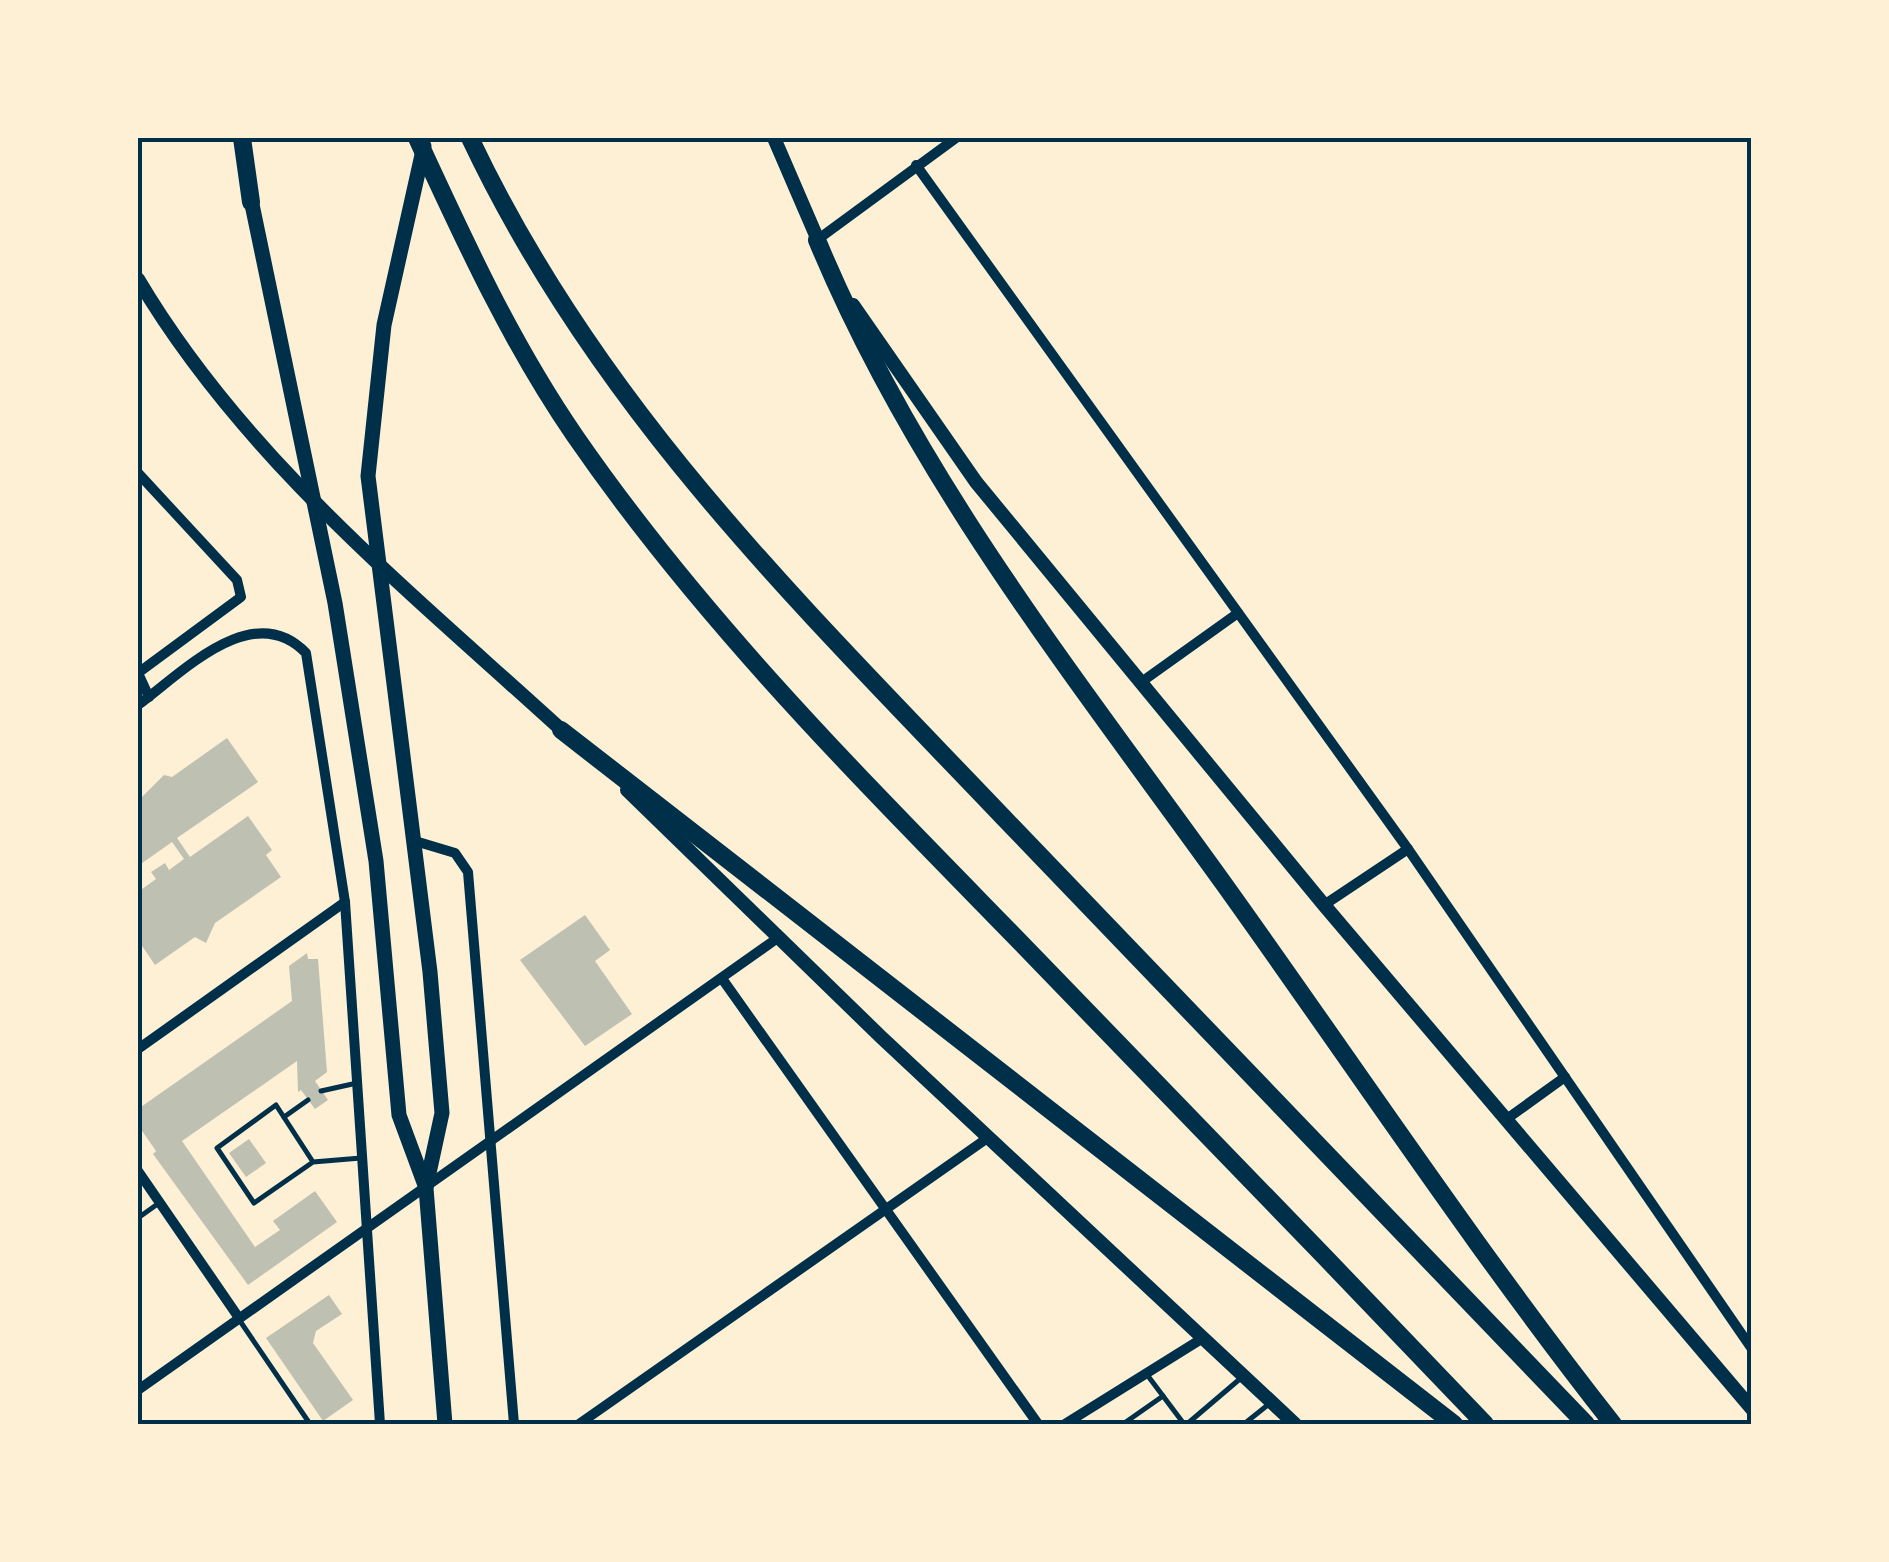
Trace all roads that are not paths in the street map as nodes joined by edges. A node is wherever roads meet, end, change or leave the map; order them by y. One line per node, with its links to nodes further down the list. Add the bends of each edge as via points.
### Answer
1 (240, 138): 8 (highway)
2 (417, 138): 62 (highway, via 536,375 694,597)
3 (426, 138): 18 (main road, via 384,325 368,476)
4 (470, 138): 63 (highway, via 614,384 748,552)
5 (774, 138): 9 (main road)
6 (956, 138): 7 (street)
7 (916, 165): 9 (street); 12 (street)
8 (251, 202): 36 (main road, via 344,658 376,861 399,1115)
9 (817, 240): 14 (main road, via 853,306 976,482); 64 (highway, via 881,380 946,491)
10 (138, 279): 17 (main road, via 221,402 278,465)
11 (138, 473): 13 (street, via 237,580 241,597)
12 (1238, 613): 14 (street); 19 (street)
13 (138, 673): 15 (street)
14 (1140, 683): 21 (main road)
15 (148, 697): 16 (street); 20 (street, via 232,638 257,632 293,639 306,653)
16 (138, 705)
17 (561, 730): 22 (main road); 61 (highway)
18 (415, 841): 32 (street, via 455,853 468,872); 36 (main road, via 442,1113)
19 (1408, 849): 21 (street); 25 (street)
20 (345, 902): 24 (street); 26 (street)
21 (1324, 904): 30 (main road)
22 (779, 937): 23 (street); 31 (main road)
23 (723, 980): 32 (street); 38 (street)
24 (138, 1050)
25 (1565, 1077): 30 (street); 43 (street)
26 (357, 1083): 27 (lane); 33 (street)
27 (322, 1091)
28 (308, 1100): 29 (lane)
29 (284, 1117): 34 (lane); 34 (lane, via 276,1105 217,1148 254,1203)
30 (1508, 1118): 49 (main road)
31 (990, 1137): 38 (street); 42 (main road)
32 (488, 1144): 36 (street); 53 (street)
33 (360, 1158): 34 (lane); 40 (street)
34 (313, 1162)
35 (138, 1171): 37 (street)
36 (426, 1188): 40 (street); 52 (main road)
37 (159, 1202): 39 (lane); 41 (street)
38 (885, 1211): 54 (street); 55 (street)
39 (138, 1218)
40 (364, 1230): 41 (street); 51 (street)
41 (239, 1318): 46 (street); 50 (lane)
42 (1203, 1338): 44 (street); 45 (main road)
43 (1752, 1349)
44 (1146, 1373): 47 (lane); 56 (street)
45 (1243, 1376): 48 (main road); 58 (lane)
46 (138, 1390)
47 (1163, 1396): 57 (lane); 58 (lane)
48 (1271, 1402): 59 (lane); 60 (main road)
49 (1752, 1409)
50 (310, 1424)
51 (380, 1424)
52 (445, 1424)
53 (514, 1424)
54 (579, 1424)
55 (1038, 1424)
56 (1065, 1424)
57 (1123, 1424)
58 (1186, 1424)
59 (1244, 1424)
60 (1295, 1424)
61 (1454, 1424)
62 (1485, 1424)
63 (1586, 1424)
64 (1613, 1424)

